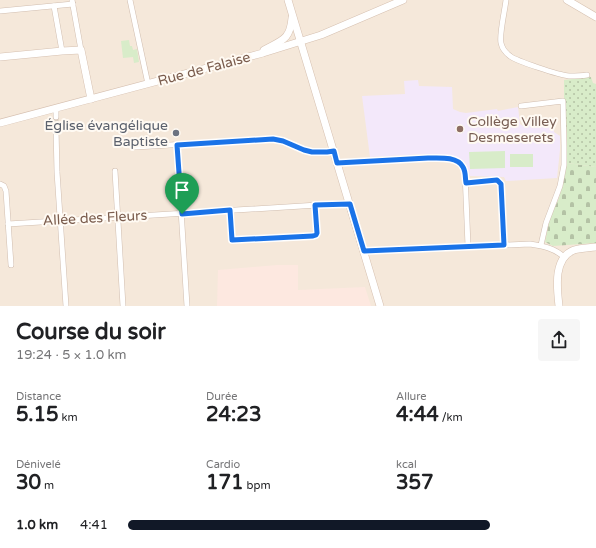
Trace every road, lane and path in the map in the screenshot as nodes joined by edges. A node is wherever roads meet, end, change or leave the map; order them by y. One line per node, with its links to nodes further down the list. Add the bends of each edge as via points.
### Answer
1 (130, 0): 16 (street)
2 (402, 0): 10 (main road, Rue de Falaise, via 331,31)
3 (506, 0): 15 (street, via 500,38 503,49 510,56 563,75)
4 (567, 0): 9 (main road)
5 (72, 2): 7 (street); 11 (street)
6 (289, 3): 10 (main road); 13 (main road, via 292,17 289,34)
7 (54, 6): 8 (street); 12 (street)
8 (0, 11)
9 (596, 17)
10 (301, 41): 13 (main road, Rue de Falaise); 25 (main road)
11 (81, 50): 12 (main road); 17 (main road)
12 (62, 51): 14 (main road)
13 (252, 56): 16 (main road, Rue de Falaise)
14 (0, 58)
15 (587, 75)
16 (148, 84): 17 (main road, Rue de Falaise)
17 (91, 99): 19 (main road, Rue de Falaise)
18 (521, 106): 38 (street, via 563,101 564,165)
19 (56, 108): 20 (street); 21 (main road, Rue de Falaise)
20 (56, 117)
21 (0, 123)
22 (56, 128): 35 (street)
23 (177, 145): 24 (street); 25 (street, via 273,139 312,152); 33 (street)
24 (135, 148)
25 (334, 151): 26 (main road)
26 (337, 163): 28 (street, via 440,158 460,164 465,172); 30 (main road)
27 (115, 171): 34 (street)
28 (466, 183): 37 (street, via 497,180 501,184); 39 (street)
29 (0, 184): 36 (street, via 6,191)
30 (350, 204): 31 (street, Allée des Fleurs); 41 (main road)
31 (315, 205): 32 (street, Allée des Fleurs); 32 (street, via 317,233 313,236 232,240)
32 (230, 210): 33 (street, Allée des Fleurs)
33 (182, 214): 34 (street, Allée des Fleurs); 46 (street)
34 (118, 217): 35 (street, Allée des Fleurs); 45 (street)
35 (60, 220): 36 (street, Allée des Fleurs); 44 (street)
36 (8, 224): 43 (street)
37 (504, 245): 38 (street); 39 (street)
38 (541, 245): 42 (street)
39 (468, 246): 41 (street)
40 (596, 247): 42 (main road, via 578,249)
41 (364, 251): 47 (main road)
42 (564, 257): 48 (main road, via 558,276)
43 (11, 265)
44 (66, 306)
45 (123, 306)
46 (187, 306)
47 (380, 306)
48 (558, 306)

